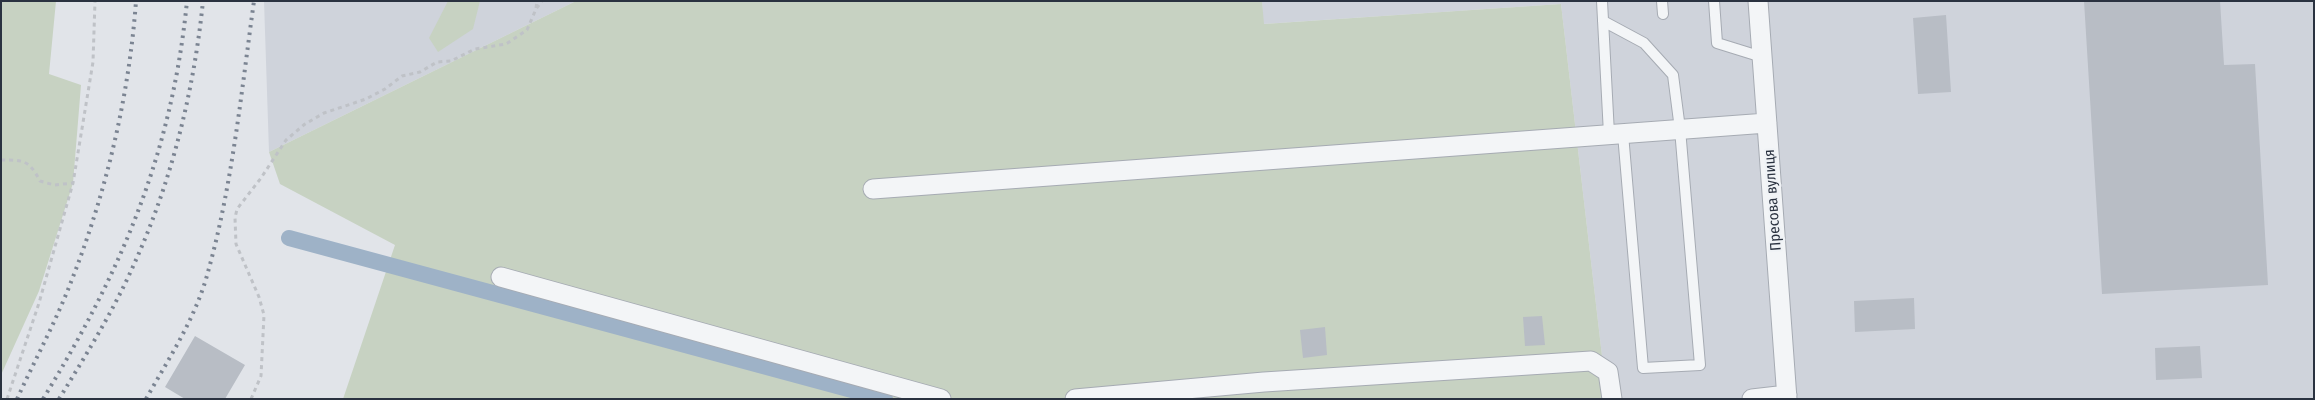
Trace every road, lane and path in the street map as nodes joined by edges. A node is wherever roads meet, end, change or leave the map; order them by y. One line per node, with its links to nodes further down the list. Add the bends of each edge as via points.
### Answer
1 (95, 1): 16 (path, via 93,62)
2 (538, 1): 8 (path)
3 (542, 1): 8 (path)
4 (1602, 1): 10 (lane)
5 (1662, 1): 9 (lane)
6 (1714, 1): 11 (lane, via 1717,43)
7 (1758, 1): 11 (street, Пресова вулиця)
8 (536, 9): 23 (path, via 526,30 506,44 475,49 451,61 438,62 420,72 402,76 366,100 305,124 286,140 242,201 235,218 236,244 264,315 261,376)
9 (1664, 14)
10 (1603, 21): 13 (lane, via 1644,42 1673,76); 14 (lane)
11 (1762, 58): 12 (street, Пресова вулиця)
12 (1767, 123): 13 (street); 20 (street, Пресова вулиця)
13 (1680, 129): 14 (street); 14 (lane, via 1700,365 1642,368)
14 (1616, 134): 17 (street)
15 (1, 160): 16 (path, via 24,160 40,181 54,185)
16 (73, 183): 19 (path)
17 (873, 189)
18 (502, 277): 24 (street)
19 (10, 393): 21 (path); 22 (path)
20 (1787, 397): 27 (street)
21 (7, 399)
22 (12, 399)
23 (251, 399)
24 (941, 399)
25 (1075, 399): 26 (street, via 1264,382 1591,362 1608,372)
26 (1612, 399)
27 (1752, 399)

